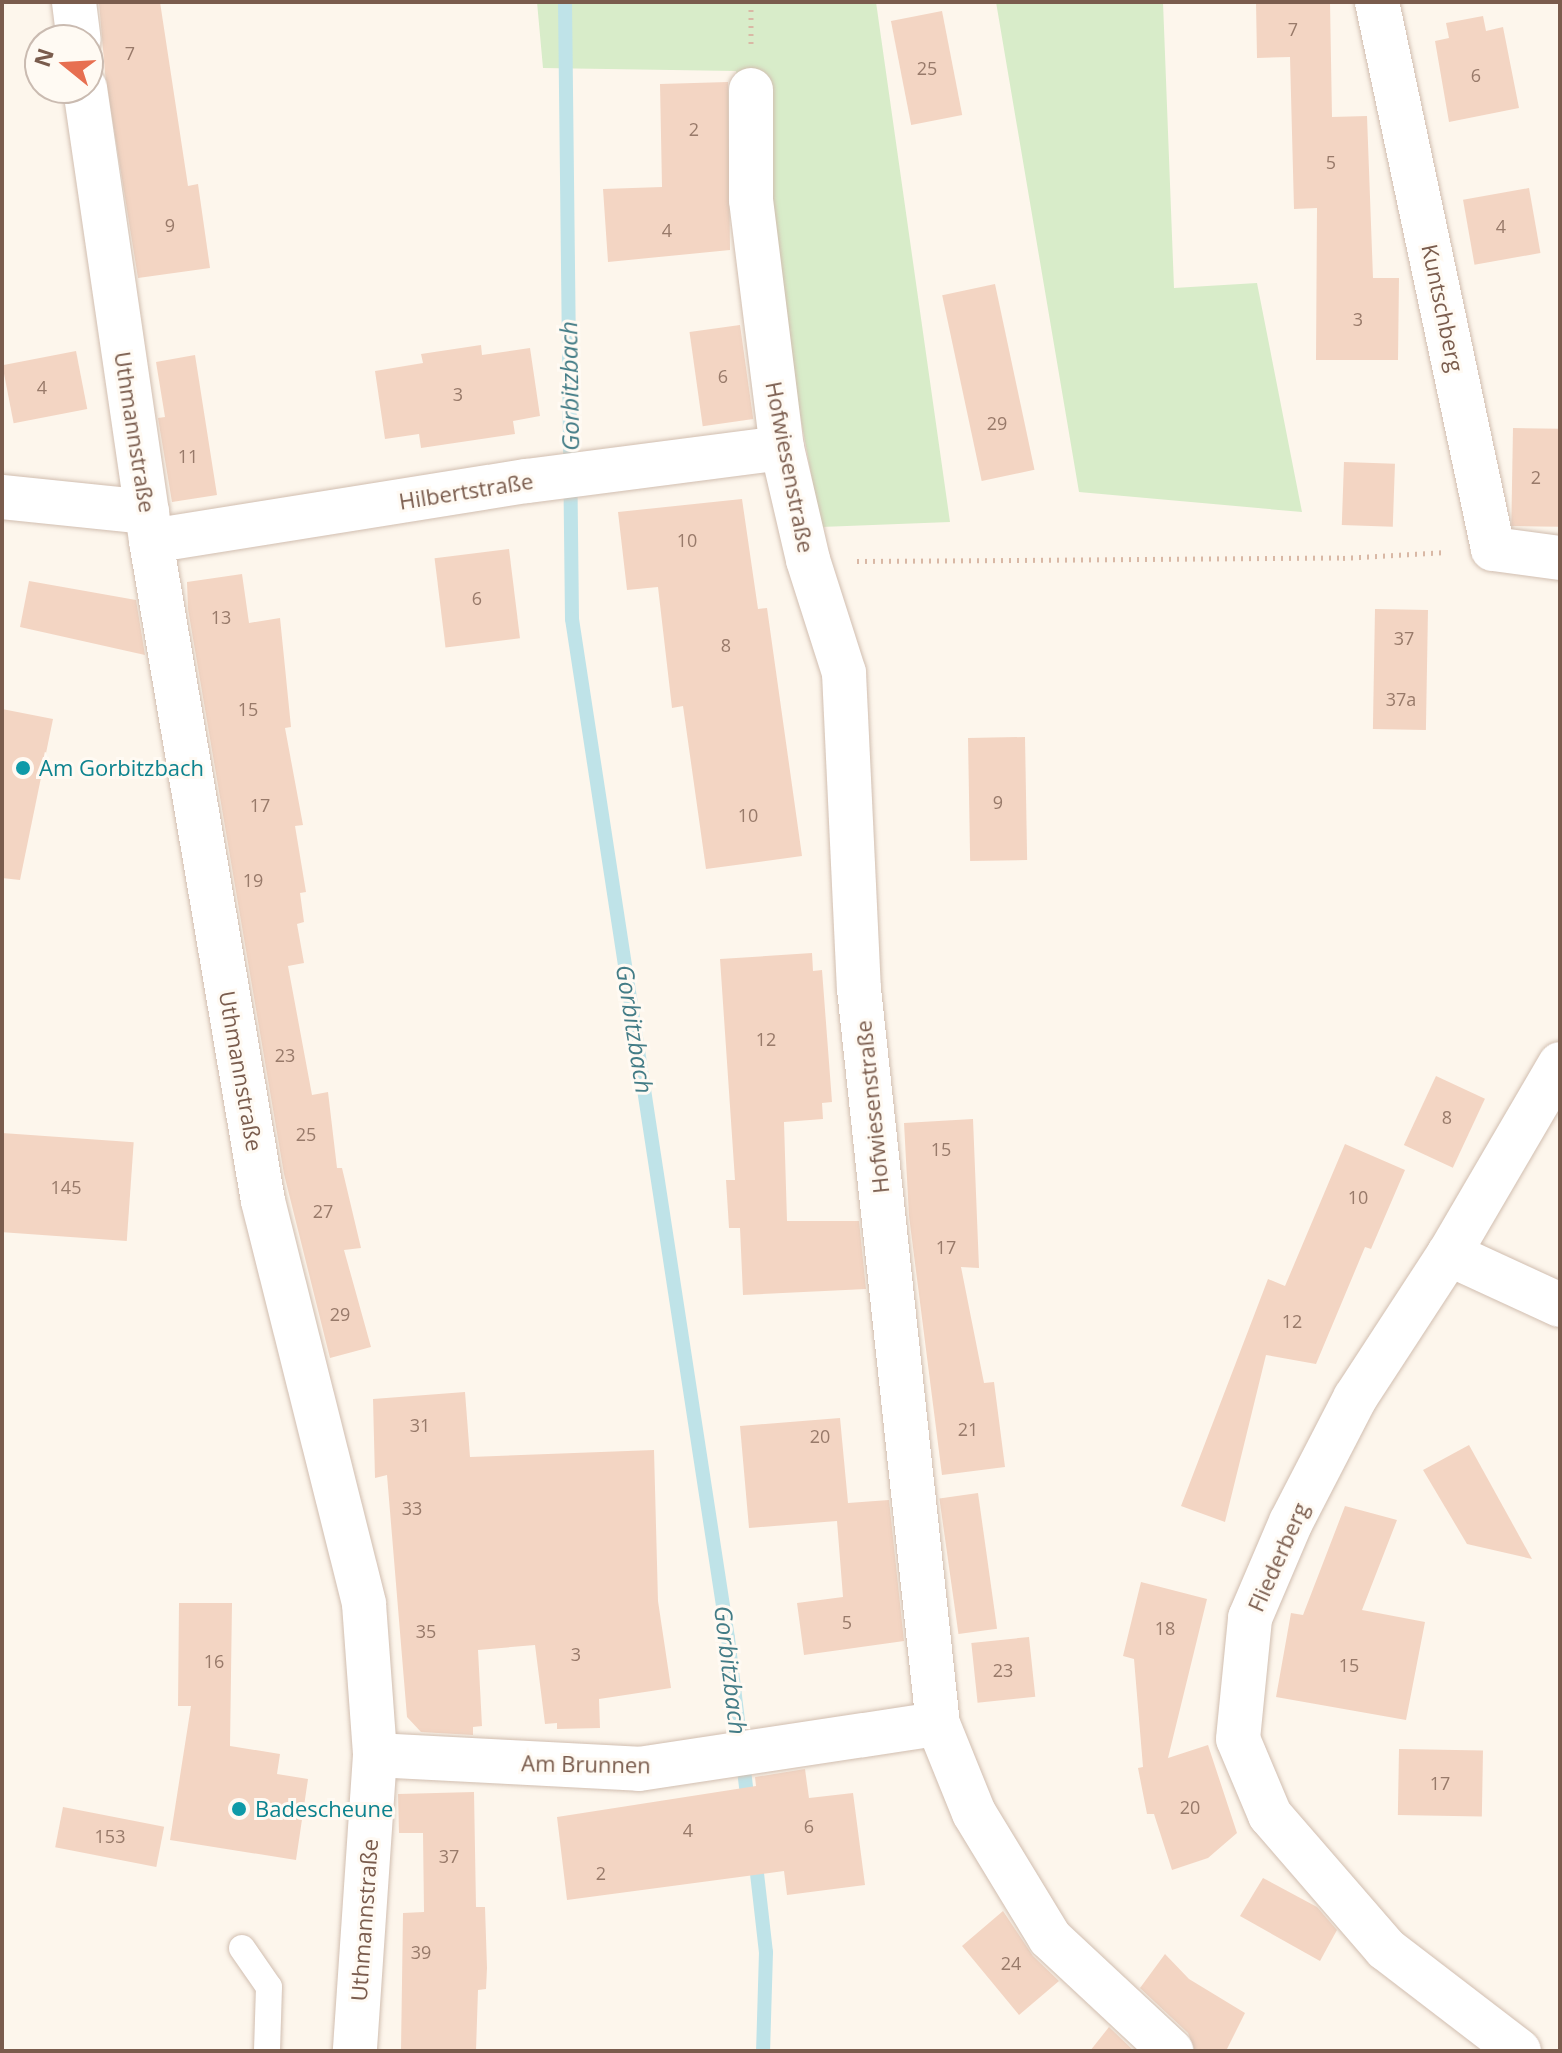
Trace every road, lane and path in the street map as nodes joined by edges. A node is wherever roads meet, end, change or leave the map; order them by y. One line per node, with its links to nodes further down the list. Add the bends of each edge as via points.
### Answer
1 (74, 2): 3 (street)
2 (1377, 2): 9 (street, Kuntschberg)
3 (77, 24)
4 (751, 90): 6 (street, Hofwiesenstraße, via 751,200)
5 (87, 104): 8 (street, Uthmannstraße)
6 (782, 448): 8 (street, Hilbertstraße); 15 (street, Hofwiesenstraße, via 808,560 844,673 859,989)
7 (2, 497): 8 (street, Hilbertstraße)
8 (149, 526): 16 (street, Uthmannstraße, via 263,1201 364,1604)
9 (1493, 549): 10 (street); 11 (path, via 1343,558)
10 (1560, 558)
11 (872, 561)
12 (1560, 1064): 13 (street, Fliederberg)
13 (1449, 1254): 14 (street); 21 (street, Fliederberg, via 1355,1398 1291,1522 1250,1618 1238,1739 1270,1815 1386,1949)
14 (1560, 1305)
15 (938, 1724): 16 (street, Am Brunnen, via 639,1769); 20 (street, Hofwiesenstraße, via 974,1813 1050,1938)
16 (375, 1755): 19 (street, Uthmannstraße)
17 (242, 1948): 18 (lane, via 269,1987)
18 (267, 2051)
19 (355, 2051)
20 (1171, 2051)
21 (1519, 2051)

